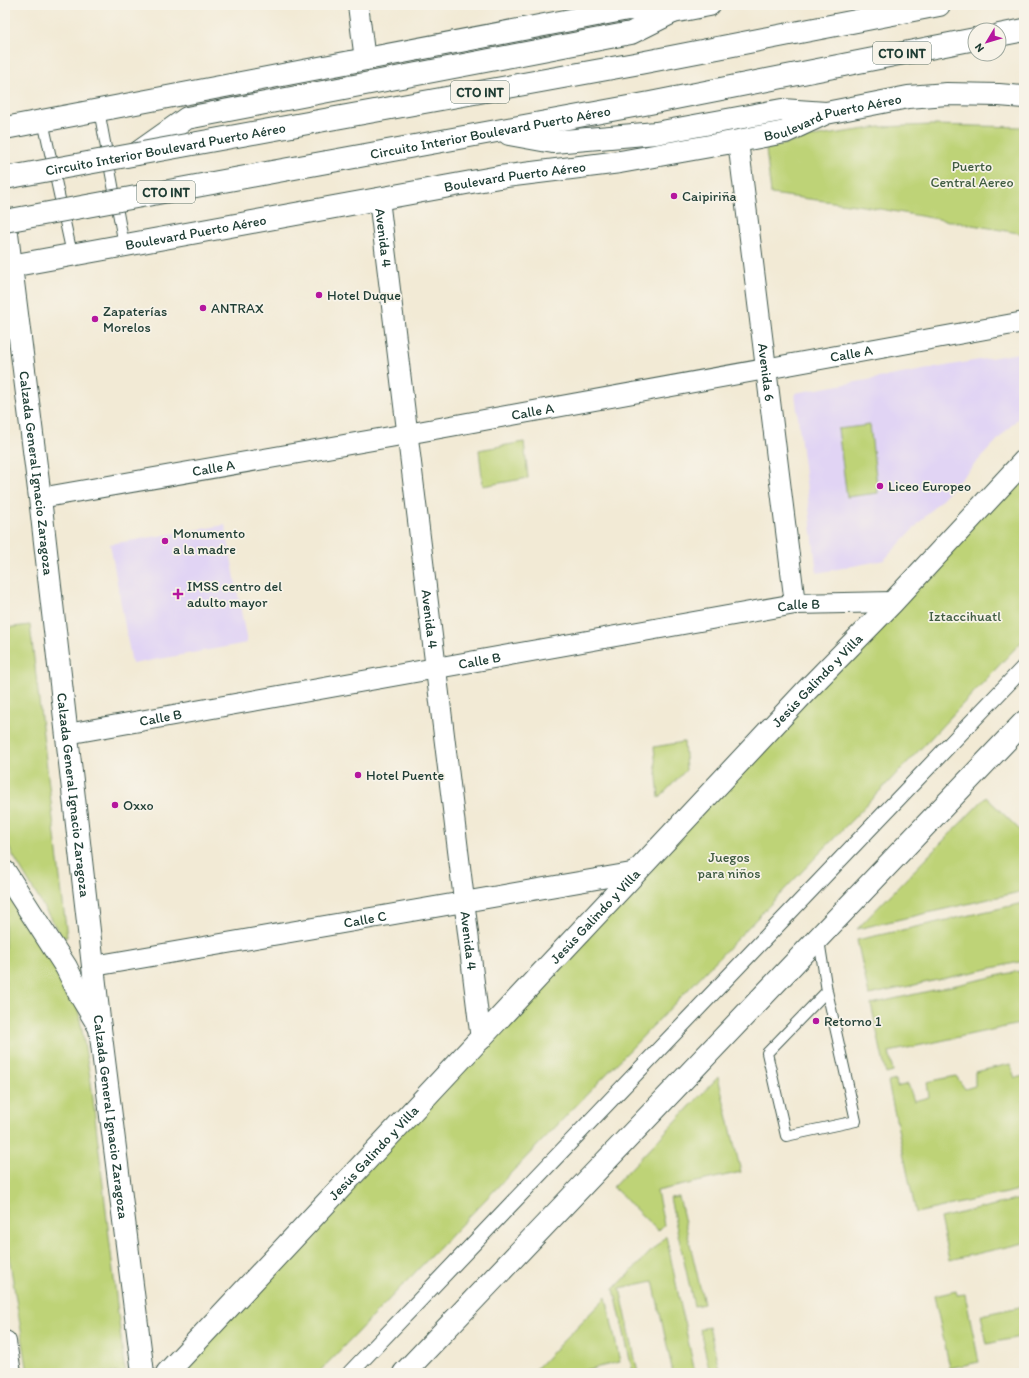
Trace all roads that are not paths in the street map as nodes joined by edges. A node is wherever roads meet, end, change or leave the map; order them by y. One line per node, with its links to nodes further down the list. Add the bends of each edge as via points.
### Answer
1 (358, 5): 8 (street)
2 (709, 5): 4 (main road)
3 (938, 5): 16 (main road, Circuito Interior Boulevard Puerto Aéreo / CTO INT, bridge, via 640,63)
4 (673, 12): 8 (main road, via 628,9 478,34); 16 (main road, via 631,34 187,118)
5 (1024, 30): 6 (main road)
6 (1007, 33)
7 (967, 41): 14 (main road, Circuito Interior Boulevard Puerto Aéreo / CTO INT, via 650,104)
8 (365, 60): 10 (main road)
9 (1024, 97): 11 (main road, Boulevard Puerto Aéreo, via 999,94 932,95 908,97)
10 (99, 110): 12 (main road); 21 (lane)
11 (826, 113): 14 (main road, via 782,110 656,133 553,142); 15 (main road, Boulevard Puerto Aéreo, via 785,132)
12 (43, 121): 13 (main road); 22 (lane)
13 (5, 128)
14 (494, 132): 20 (main road, Circuito Interior Boulevard Puerto Aéreo / CTO INT, bridge)
15 (738, 142): 18 (main road, Boulevard Puerto Aéreo, via 620,162 499,177); 25 (street, Avenida 6)
16 (136, 154): 17 (main road, Circuito Interior Boulevard Puerto Aéreo / CTO INT, bridge)
17 (5, 178)
18 (379, 199): 21 (main road, Boulevard Puerto Aéreo); 26 (street, Avenida 4)
19 (5, 218): 23 (main road, Calzada General Ignacio Zaragoza)
20 (5, 221)
21 (124, 245): 22 (main road, Boulevard Puerto Aéreo)
22 (72, 254): 23 (main road, Boulevard Puerto Aéreo)
23 (8, 266): 28 (main road, Calzada General Ignacio Zaragoza)
24 (1024, 322): 25 (street, Calle A)
25 (766, 368): 26 (street, Calle A); 30 (street, Avenida 6)
26 (407, 434): 28 (street, Calle A); 32 (street, Avenida 4)
27 (1024, 461): 29 (main road, Jesús Galindo y Villa)
28 (40, 498): 34 (main road, Calzada General Ignacio Zaragoza)
29 (893, 602): 30 (street, Calle B); 36 (main road, Jesús Galindo y Villa)
30 (795, 604): 32 (street, Calle B)
31 (1024, 667): 47 (street)
32 (436, 668): 34 (street, Calle B); 37 (street, Avenida 4)
33 (1024, 722): 38 (main road)
34 (67, 734): 39 (main road, Calzada General Ignacio Zaragoza)
35 (5, 872): 41 (main road, via 59,955)
36 (637, 872): 37 (street, Calle C); 42 (main road, Jesús Galindo y Villa)
37 (464, 902): 39 (street, Calle C); 42 (street, Avenida 4)
38 (819, 940): 40 (lane); 48 (main road)
39 (94, 966): 41 (main road, Calzada General Ignacio Zaragoza)
40 (827, 991): 40 (lane, via 767,1053 786,1136 856,1121)
41 (100, 1028): 45 (main road, Calzada General Ignacio Zaragoza)
42 (481, 1040): 46 (main road, Jesús Galindo y Villa)
43 (5, 1342): 44 (main road)
44 (10, 1373)
45 (143, 1373)
46 (167, 1373)
47 (350, 1373)
48 (404, 1373)

